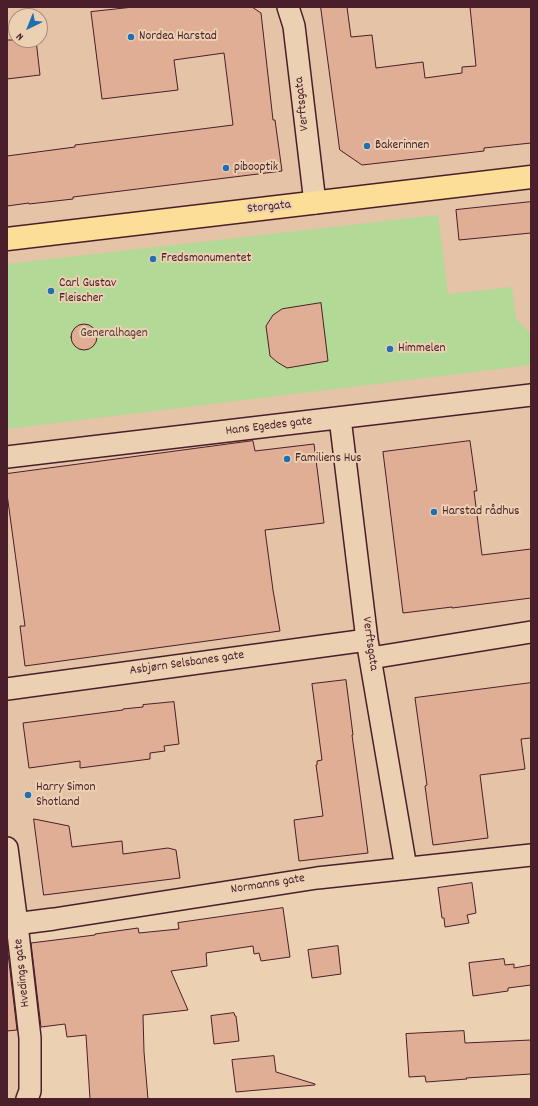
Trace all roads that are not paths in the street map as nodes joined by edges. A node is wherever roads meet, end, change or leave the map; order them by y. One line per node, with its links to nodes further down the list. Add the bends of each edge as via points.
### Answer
1 (288, 7): 3 (street, Verftsgata, via 294,26)
2 (531, 177): 3 (highway, Storgata)
3 (315, 203): 4 (highway, Storgata)
4 (7, 239)
5 (531, 395): 6 (street, Hans Egedes gate)
6 (340, 418): 7 (street, Hans Egedes gate); 9 (street, Verftsgata)
7 (7, 458)
8 (531, 632): 9 (street, Asbjørn Selsbanes gate)
9 (369, 649): 10 (street, Asbjørn Selsbanes gate); 13 (street, Verftsgata)
10 (7, 689)
11 (7, 848): 14 (street, Hvedings gate)
12 (531, 855): 13 (street, Normanns gate)
13 (406, 868): 14 (street, Normanns gate, via 317,878)
14 (12, 924): 15 (street, Hvedings gate, via 30,1038 30,1091)
15 (27, 1099)

